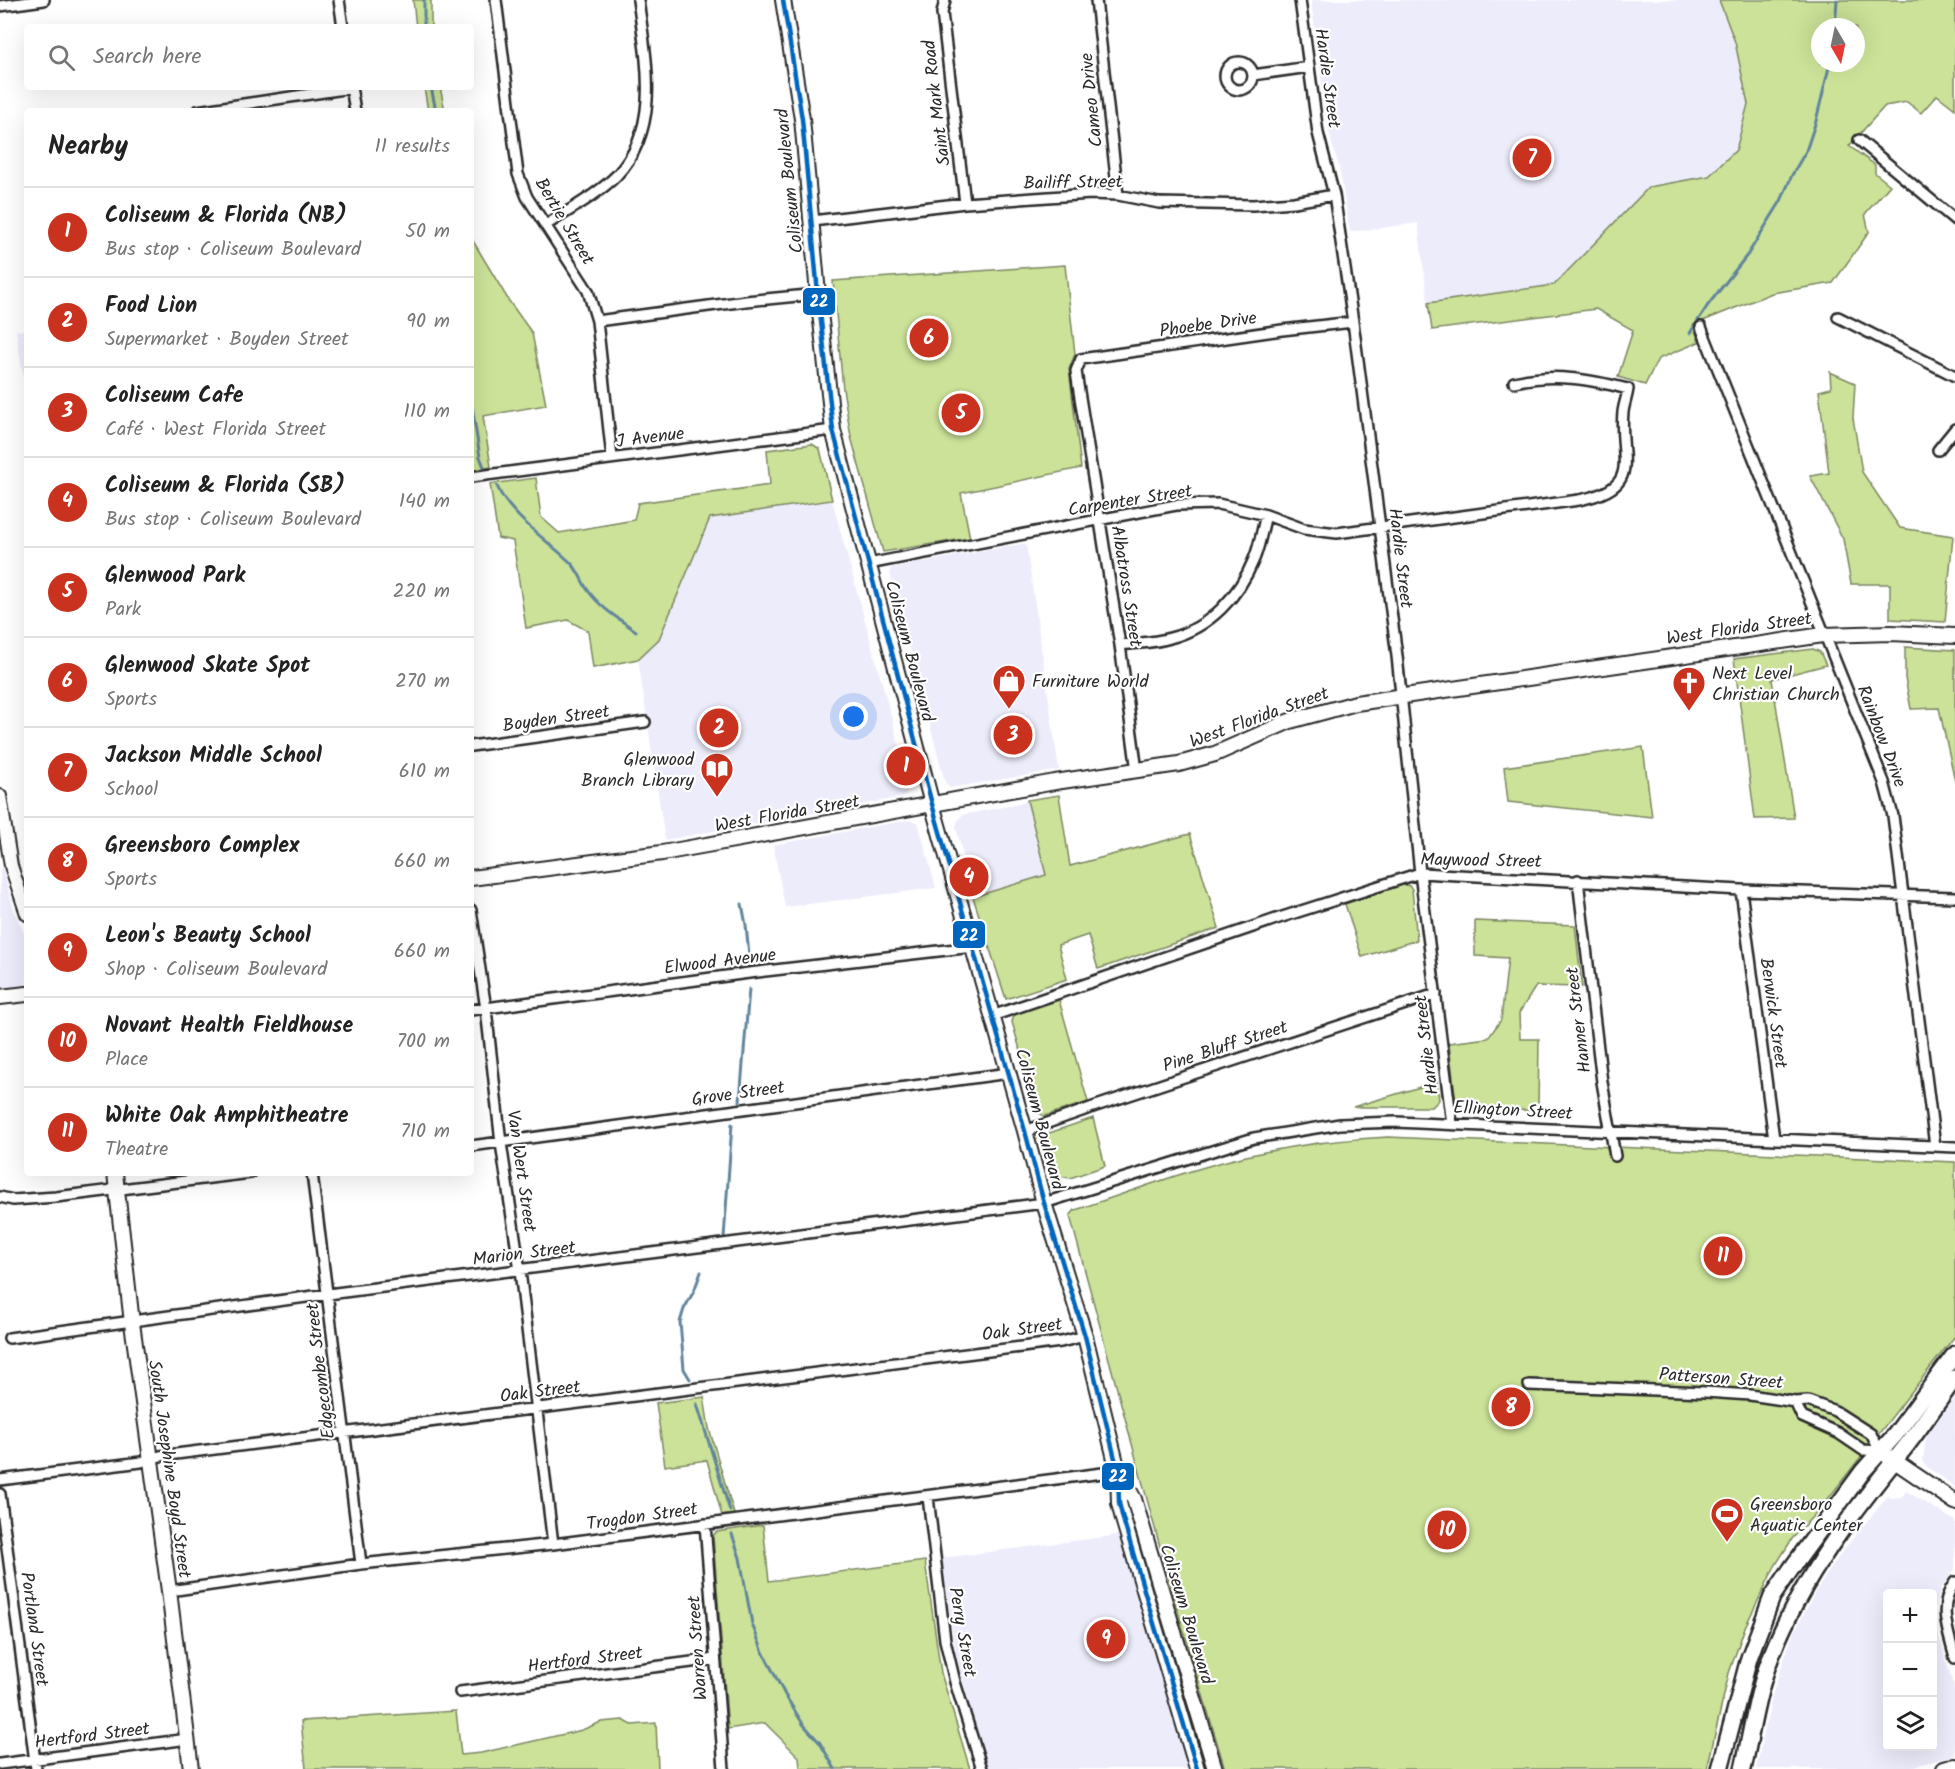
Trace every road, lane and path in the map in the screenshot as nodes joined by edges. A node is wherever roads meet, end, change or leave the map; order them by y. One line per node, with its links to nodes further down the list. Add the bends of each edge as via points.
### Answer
1 (44, 0): 9 (street)
2 (339, 0): 10 (street)
3 (496, 0): 23 (street, Bertie Street, via 518,174 527,197)
4 (638, 0): 23 (street, via 649,74 648,106 631,157 616,176)
5 (783, 0): 21 (main road, Coliseum Boulevard, via 802,119)
6 (945, 0): 20 (street, Saint Mark Road, via 942,13)
7 (1096, 0): 18 (street, Cameo Drive)
8 (1300, 0): 11 (street, Hardie Street)
9 (0, 6)
10 (343, 24)
11 (1309, 68): 12 (street); 19 (street, Hardie Street, via 1318,133)
12 (1253, 75)
13 (332, 90): 15 (street)
14 (352, 90): 16 (street)
15 (217, 108)
16 (354, 108)
17 (1859, 140): 22 (street)
18 (1118, 195): 19 (street, Bailiff Street, via 1159,202 1253,205); 20 (street, Bailiff Street)
19 (1334, 195): 27 (street, Hardie Street)
20 (965, 203): 21 (street, Bailiff Street)
21 (812, 220): 24 (main road, Coliseum Boulevard)
22 (1955, 220)
23 (546, 225): 26 (street, Bertie Street, via 588,291)
24 (818, 294): 26 (street); 33 (main road, Coliseum Boulevard)
25 (1838, 317): 30 (street)
26 (597, 321): 35 (street, Bertie Street)
27 (1353, 322): 29 (street, Phoebe Drive, via 1081,359); 39 (street, Hardie Street)
28 (1701, 327): 41 (street, Rainbow Drive)
29 (1076, 371): 38 (street, Albatross Street)
30 (1955, 376)
31 (1514, 382): 39 (street, Carpenter Street, via 1566,377 1629,389 1623,412 1624,474 1614,487 1598,496)
32 (1955, 429): 34 (street)
33 (833, 430): 35 (street, J Avenue); 40 (main road, Coliseum Boulevard)
34 (1938, 450)
35 (612, 458): 36 (street, J Avenue)
36 (474, 477)
37 (1266, 515): 38 (street, Carpenter Street, via 1218,504 1176,505); 39 (street, Carpenter Street, via 1304,529 1337,532); 43 (street, via 1255,558 1237,593 1211,618 1170,639)
38 (1101, 520): 40 (street, Carpenter Street); 43 (street, Albatross Street)
39 (1380, 526): 44 (street, Hardie Street)
40 (868, 564): 49 (main road, Coliseum Boulevard)
41 (1823, 635): 42 (main road, West Florida Street); 44 (main road, West Florida Street); 54 (street, Rainbow Drive, via 1884,782 1893,816)
42 (1955, 636)
43 (1120, 645): 47 (street, Albatross Street)
44 (1401, 695): 47 (main road, West Florida Street, via 1320,712 1215,754); 50 (street, Hardie Street)
45 (645, 722): 46 (street, Boyden Street)
46 (474, 746)
47 (1137, 771): 49 (main road, West Florida Street)
48 (0, 796): 56 (street, via 11,866)
49 (932, 804): 51 (main road, West Florida Street, via 662,854); 58 (main road, Coliseum Boulevard)
50 (1420, 873): 52 (street, Maywood Street); 60 (street, Hardie Street); 64 (street, Maywood Street)
51 (474, 878)
52 (1578, 880): 53 (street, Maywood Street); 68 (street, Hanner Street)
53 (1741, 891): 54 (street, Maywood Street); 69 (street, Berwick Street)
54 (1902, 894): 55 (street, Maywood Street); 72 (street, Rainbow Drive)
55 (1955, 897)
56 (24, 905)
57 (474, 930): 62 (street, Van Wert Street)
58 (973, 947): 62 (street, Elwood Avenue); 64 (main road, Coliseum Boulevard)
59 (24, 994): 61 (main road)
60 (1436, 994): 66 (street, Hardie Street); 67 (street, Pine Bluff Street)
61 (0, 997)
62 (486, 1009): 63 (street, Elwood Avenue); 70 (street, Van Wert Street)
63 (474, 1010)
64 (992, 1016): 65 (main road, Coliseum Boulevard)
65 (1009, 1073): 67 (main road, Coliseum Boulevard); 70 (street, Grove Street)
66 (1452, 1124): 68 (street, Ellington Street); 80 (street, Ellington Street, via 1356,1123 1254,1138)
67 (1025, 1131): 80 (main road, Coliseum Boulevard)
68 (1611, 1132): 69 (street, Ellington Street); 74 (street, Hanner Street)
69 (1774, 1139): 72 (street, Ellington Street)
70 (501, 1143): 71 (street, Grove Street); 81 (street, Van Wert Street)
71 (474, 1146)
72 (1935, 1146): 73 (street, Ellington Street)
73 (1955, 1147)
74 (1615, 1156)
75 (116, 1176): 78 (main road, South Josephine Boyd Street)
76 (228, 1176): 78 (street)
77 (312, 1176): 82 (street, Edgecombe Street)
78 (118, 1190): 79 (street, via 13,1200); 83 (main road, South Josephine Boyd Street)
79 (0, 1197)
80 (1044, 1203): 81 (street, Marion Street); 84 (main road, Coliseum Boulevard)
81 (520, 1271): 82 (street, Marion Street); 90 (street, Van Wert Street)
82 (328, 1294): 83 (street, Marion Street); 91 (street, Edgecombe Street)
83 (132, 1323): 85 (street, Marion Street); 93 (main road, South Josephine Boyd Street)
84 (1085, 1336): 90 (street, Oak Street); 95 (main road, Coliseum Boulevard)
85 (9, 1338)
86 (1955, 1353): 92 (main road)
87 (1955, 1378): 94 (main road)
88 (1529, 1385): 89 (street, Patterson Street, via 1750,1395)
89 (1795, 1402): 92 (street, Patterson Street, via 1802,1417 1838,1433 1863,1450); 92 (street, Patterson Street, via 1814,1403 1852,1421 1871,1434)
90 (535, 1409): 91 (street, Oak Street); 101 (street, Van Wert Street)
91 (344, 1434): 93 (street, Oak Street); 102 (street, Edgecombe Street)
92 (1880, 1451): 94 (main road, Patterson Street); 108 (main road, via 1772,1598 1749,1658)
93 (150, 1459): 96 (street, Oak Street); 104 (main road, South Josephine Boyd Street)
94 (1894, 1460): 99 (main road, Patterson Street); 121 (main road, via 1818,1565 1787,1621 1764,1675)
95 (1118, 1472): 98 (street, Trogdon Street); 117 (main road, Coliseum Boulevard, via 1123,1519); 118 (main road, Coliseum Boulevard, via 1134,1499)
96 (0, 1480)
97 (0, 1494): 110 (street, Portland Street)
98 (928, 1497): 100 (street, Trogdon Street); 116 (street, Perry Street, via 945,1640)
99 (1955, 1502)
100 (705, 1524): 101 (street, Trogdon Street); 106 (street, Warren Street)
101 (553, 1544): 102 (street, Trogdon Street)
102 (361, 1564): 104 (street, Trogdon Street)
103 (1955, 1582): 105 (street, via 1947,1592 1944,1609)
104 (169, 1592): 109 (main road, South Josephine Boyd Street)
105 (1955, 1658)
106 (715, 1659): 107 (street, Hertford Street); 115 (street, Warren Street)
107 (460, 1692)
108 (1730, 1729): 119 (main road); 120 (main road)
109 (188, 1739): 110 (street, Hertford Street); 114 (main road, South Josephine Boyd Street)
110 (35, 1758): 111 (street, Hertford Street); 113 (street, Portland Street)
111 (0, 1764)
112 (1955, 1766): 122 (main road)
113 (36, 1769)
114 (191, 1769)
115 (724, 1769)
116 (982, 1769)
117 (1197, 1769)
118 (1215, 1769)
119 (1720, 1769)
120 (1730, 1769)
121 (1743, 1769)
122 (1944, 1769)

